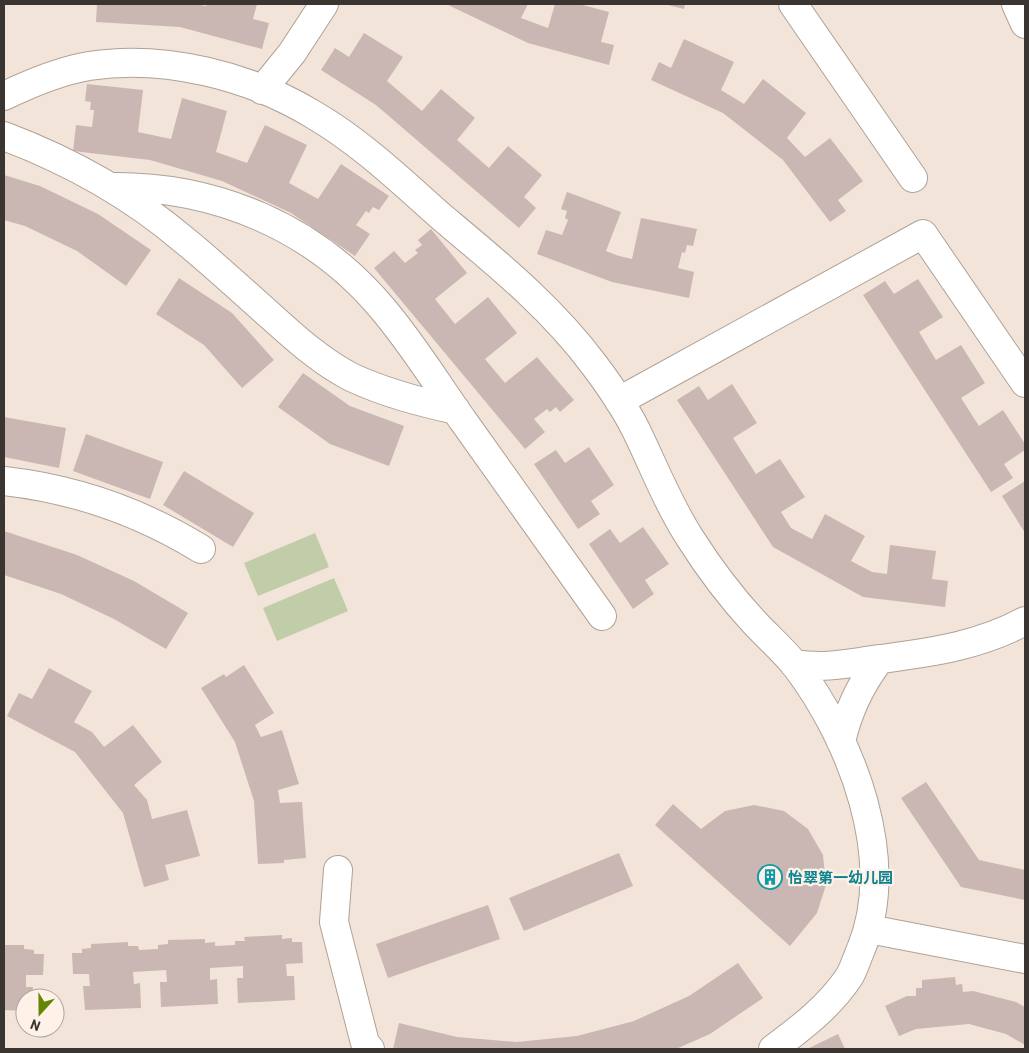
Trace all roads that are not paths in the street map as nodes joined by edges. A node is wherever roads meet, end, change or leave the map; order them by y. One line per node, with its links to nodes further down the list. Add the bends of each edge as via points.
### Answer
1 (324, 4): 5 (main road, via 292,53)
2 (793, 4): 8 (main road)
3 (1016, 4): 4 (main road)
4 (1025, 24)
5 (262, 90): 6 (main road, via 223,76 190,69 124,64 91,66 61,73); 11 (main road, via 314,115 342,133 517,280 571,335)
6 (4, 96)
7 (4, 136): 9 (main road, via 40,150)
8 (912, 178)
9 (112, 187): 12 (main road, via 184,239 303,346 350,376 402,398); 12 (main road, via 166,190 213,199 259,215 314,245 362,285 383,309)
10 (1025, 383): 11 (main road, via 923,234)
11 (619, 401): 18 (main road, via 666,496 703,559 733,598)
12 (456, 410): 15 (main road)
13 (4, 481): 14 (main road, via 61,490 120,507)
14 (201, 549)
15 (602, 616)
16 (1025, 621): 17 (main road, via 984,639 950,649)
17 (880, 659): 18 (main road, via 837,666); 19 (main road, via 854,699)
18 (794, 664): 19 (main road, via 819,700)
19 (841, 742): 21 (main road, via 856,781 870,838 875,885)
20 (338, 870): 23 (main road, via 334,922 365,1043)
21 (869, 929): 22 (main road); 24 (main road, via 850,976 815,1018)
22 (1025, 959)
23 (370, 1049)
24 (773, 1049)

